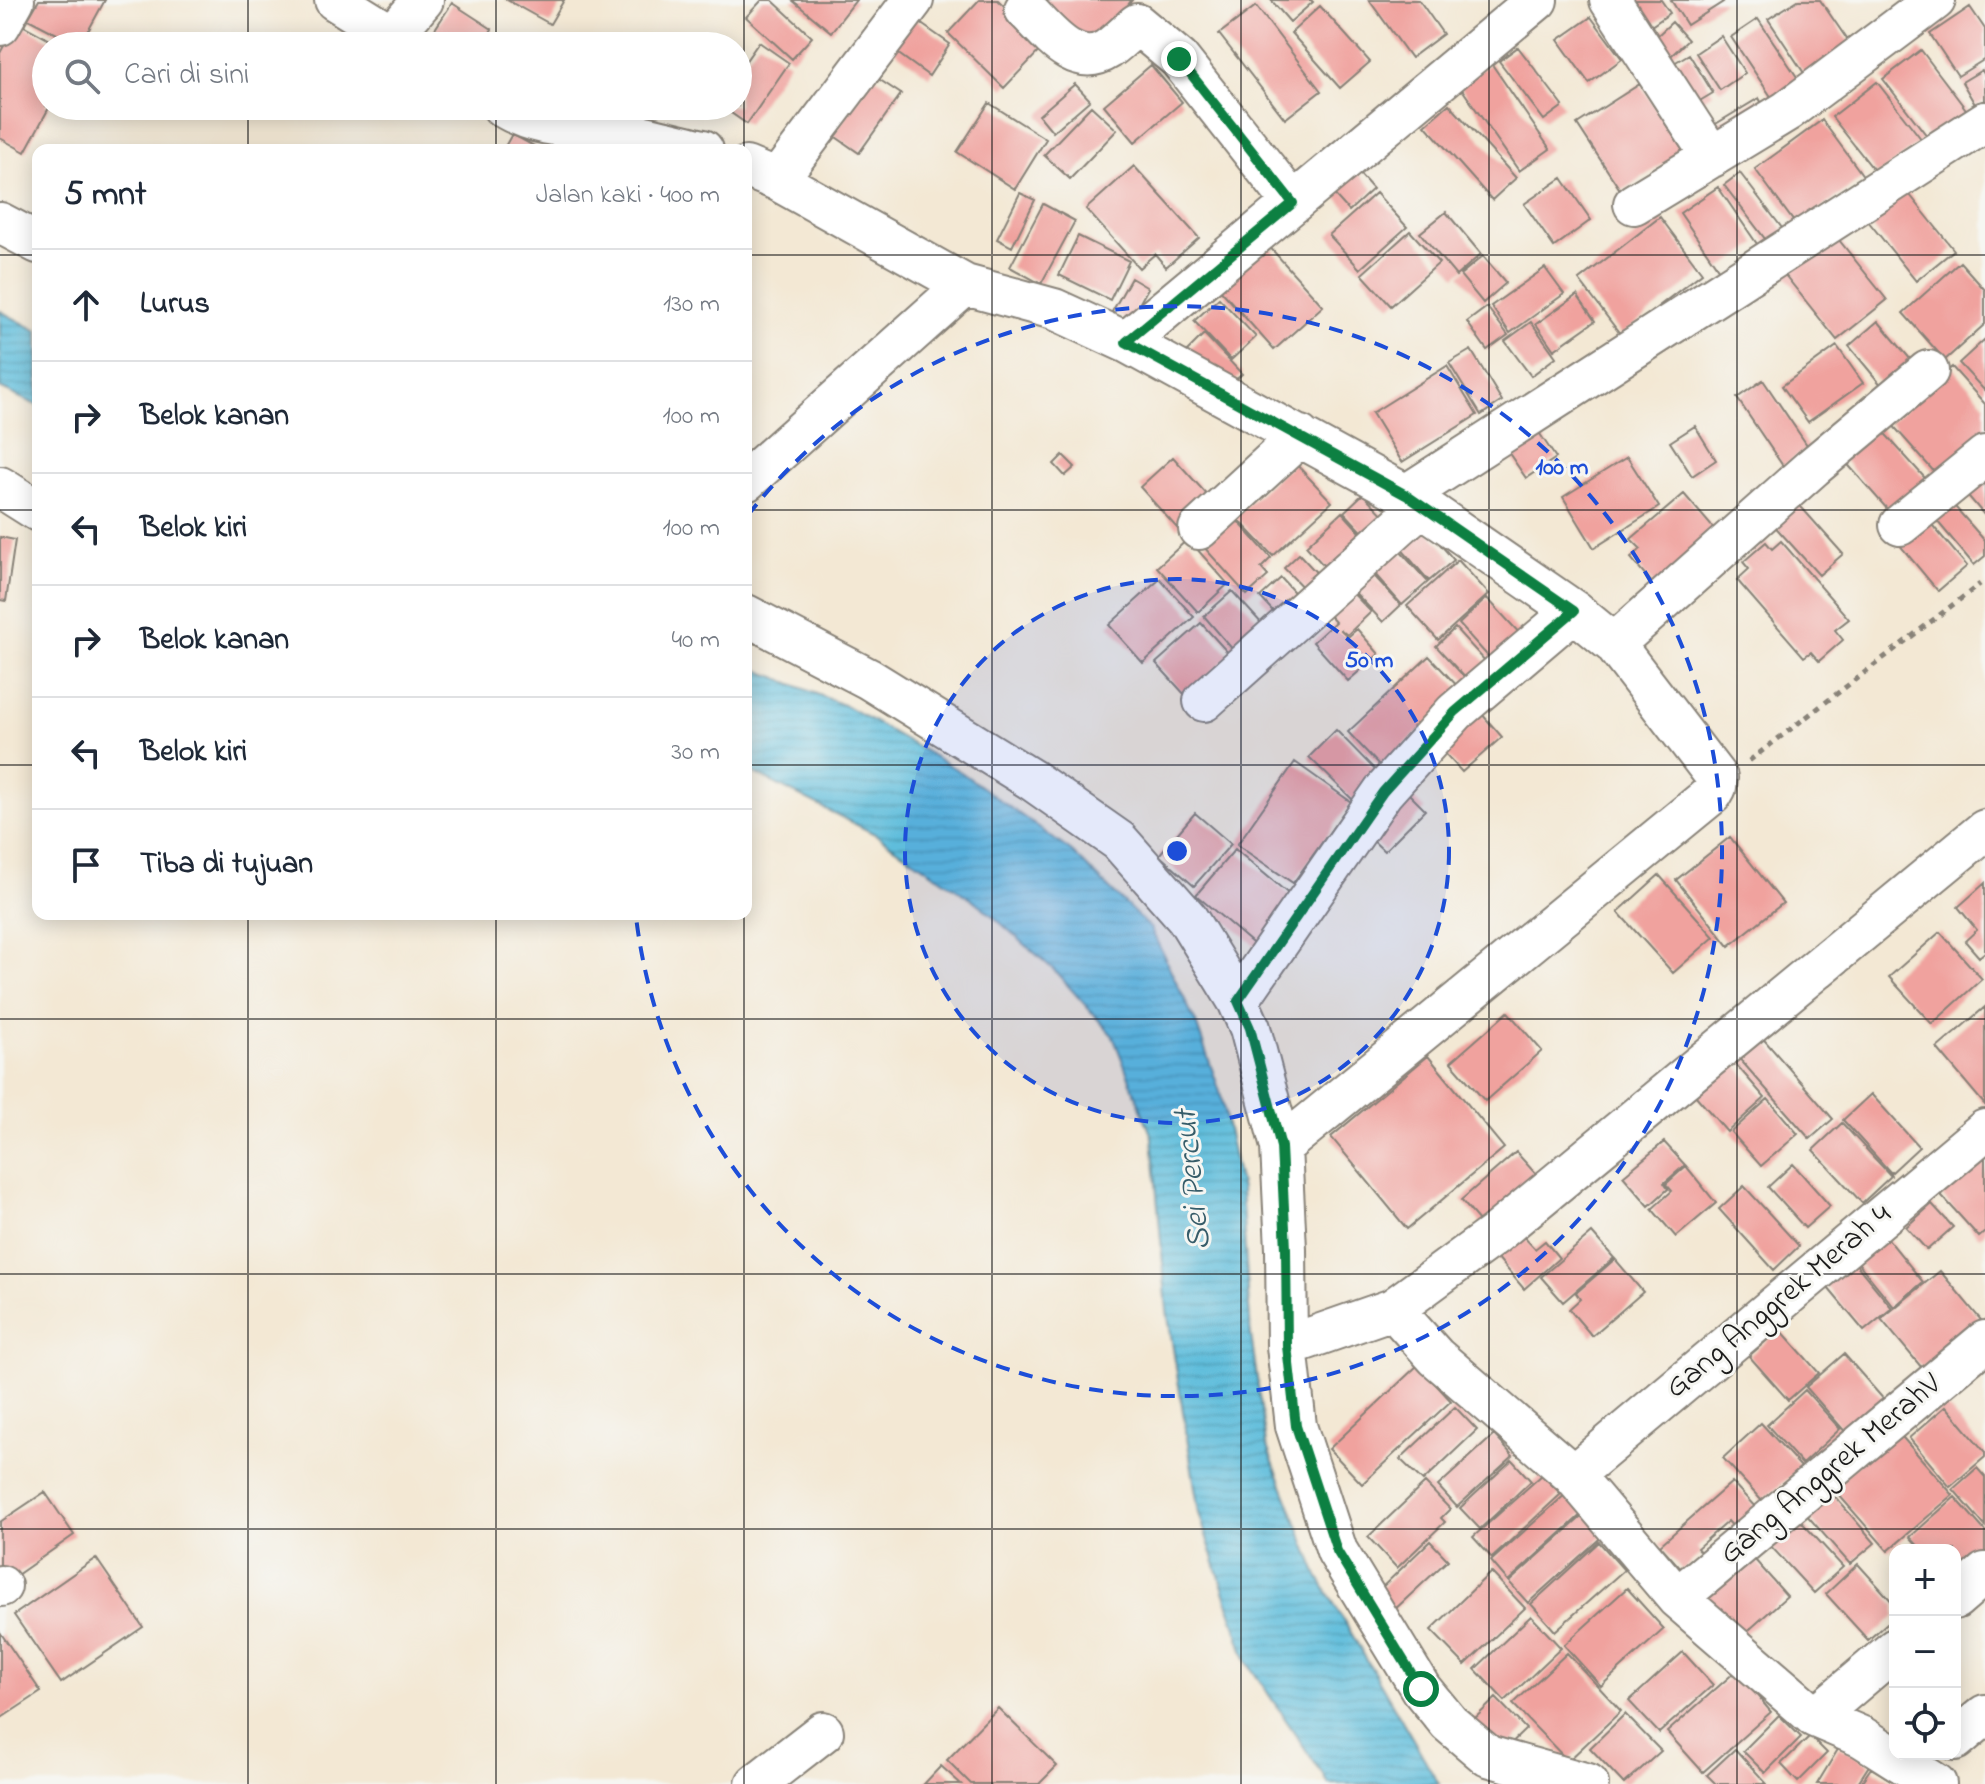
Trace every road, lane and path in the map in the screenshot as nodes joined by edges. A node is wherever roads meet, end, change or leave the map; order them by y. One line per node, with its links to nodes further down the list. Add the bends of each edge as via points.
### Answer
1 (14, 0): 10 (street)
2 (335, 0): 11 (street)
3 (423, 0): 12 (street)
4 (913, 0): 18 (street)
5 (1610, 0): 17 (street)
6 (1935, 0): 17 (street, via 1787,111)
7 (1522, 5): 19 (street)
8 (1025, 9): 9 (street, via 1073,54 1089,57 1107,50)
9 (1140, 12): 19 (street)
10 (0, 25)
11 (387, 32)
12 (406, 32)
13 (527, 120): 15 (street)
14 (1985, 122): 30 (street)
15 (622, 141): 16 (street)
16 (649, 144)
17 (1712, 157): 20 (street)
18 (762, 174): 23 (street)
19 (1293, 203): 24 (street)
20 (1634, 204)
21 (0, 223): 22 (street)
22 (32, 240)
23 (965, 285): 24 (street, via 1054,309); 28 (street)
24 (1126, 342): 26 (street)
25 (1928, 371): 37 (street)
26 (1300, 436): 30 (street); 33 (street)
27 (1985, 456): 32 (street)
28 (752, 476)
29 (0, 487): 31 (street)
30 (1414, 500): 35 (street); 38 (street)
31 (32, 507)
32 (1900, 525)
33 (1199, 529)
34 (1980, 584): 39 (path)
35 (1574, 611): 37 (street); 41 (street, via 1455,712 1383,792)
36 (752, 618): 41 (street, via 869,679 1119,841 1187,918)
37 (1614, 644): 39 (street, via 1717,778)
38 (1204, 701)
39 (1716, 787): 43 (street)
40 (1985, 830): 44 (street, via 1494,1235)
41 (1238, 1001): 43 (street)
42 (1985, 1130): 47 (street, Gang Anggrek Merah 4)
43 (1281, 1147): 46 (street)
44 (1393, 1309): 46 (street); 47 (street, via 1436,1357)
45 (1985, 1341): 50 (street, Gang Anggrek MerahV)
46 (1287, 1346): 58 (street, via 1296,1426 1337,1551 1421,1689 1449,1723 1488,1756)
47 (1573, 1475): 50 (street)
48 (1985, 1573): 49 (street)
49 (1961, 1594)
50 (1677, 1598): 53 (street)
51 (1889, 1654): 53 (street)
52 (1985, 1715): 55 (street)
53 (1815, 1717): 56 (street)
54 (823, 1732): 57 (street)
55 (1961, 1735)
56 (1937, 1773)
57 (756, 1784)
58 (1588, 1784)

